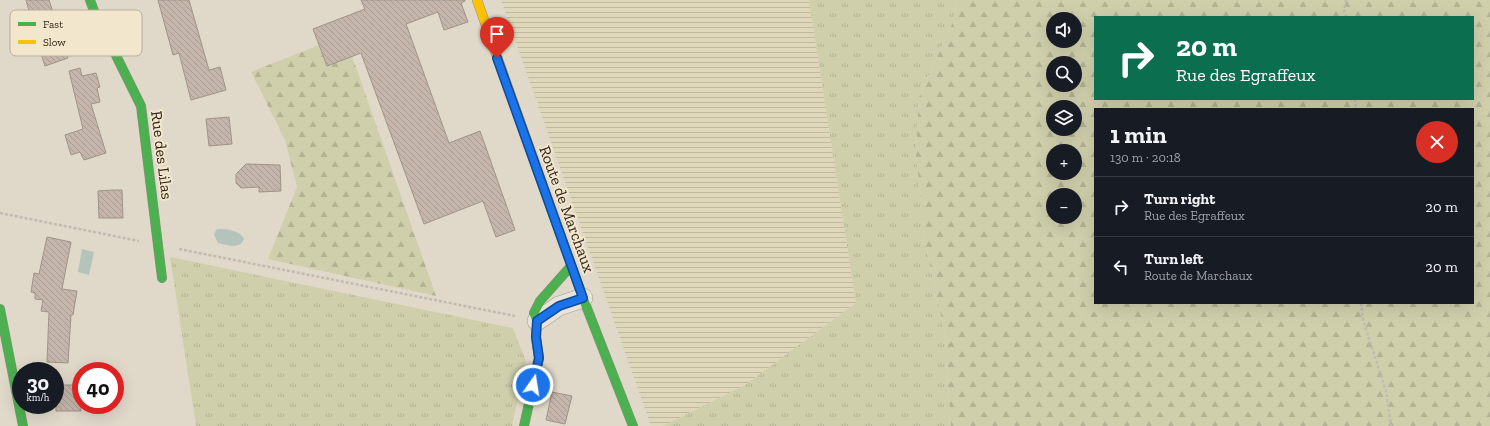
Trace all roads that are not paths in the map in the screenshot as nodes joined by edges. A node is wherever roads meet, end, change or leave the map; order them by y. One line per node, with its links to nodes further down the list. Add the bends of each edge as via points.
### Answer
1 (90, 0): 3 (street, Rue des Lilas)
2 (477, 0): 5 (street, Route de Marchaux)
3 (94, 10)
4 (116, 56): 6 (street, Rue des Lilas, via 141,106)
5 (571, 266): 7 (street, Route de Marchaux); 9 (street, via 540,301 534,313)
6 (162, 278)
7 (583, 298): 9 (street, via 559,306); 12 (street, Route de Marchaux)
8 (0, 310): 10 (street)
9 (537, 321): 11 (street, via 539,358)
10 (23, 426)
11 (524, 426)
12 (633, 426)

